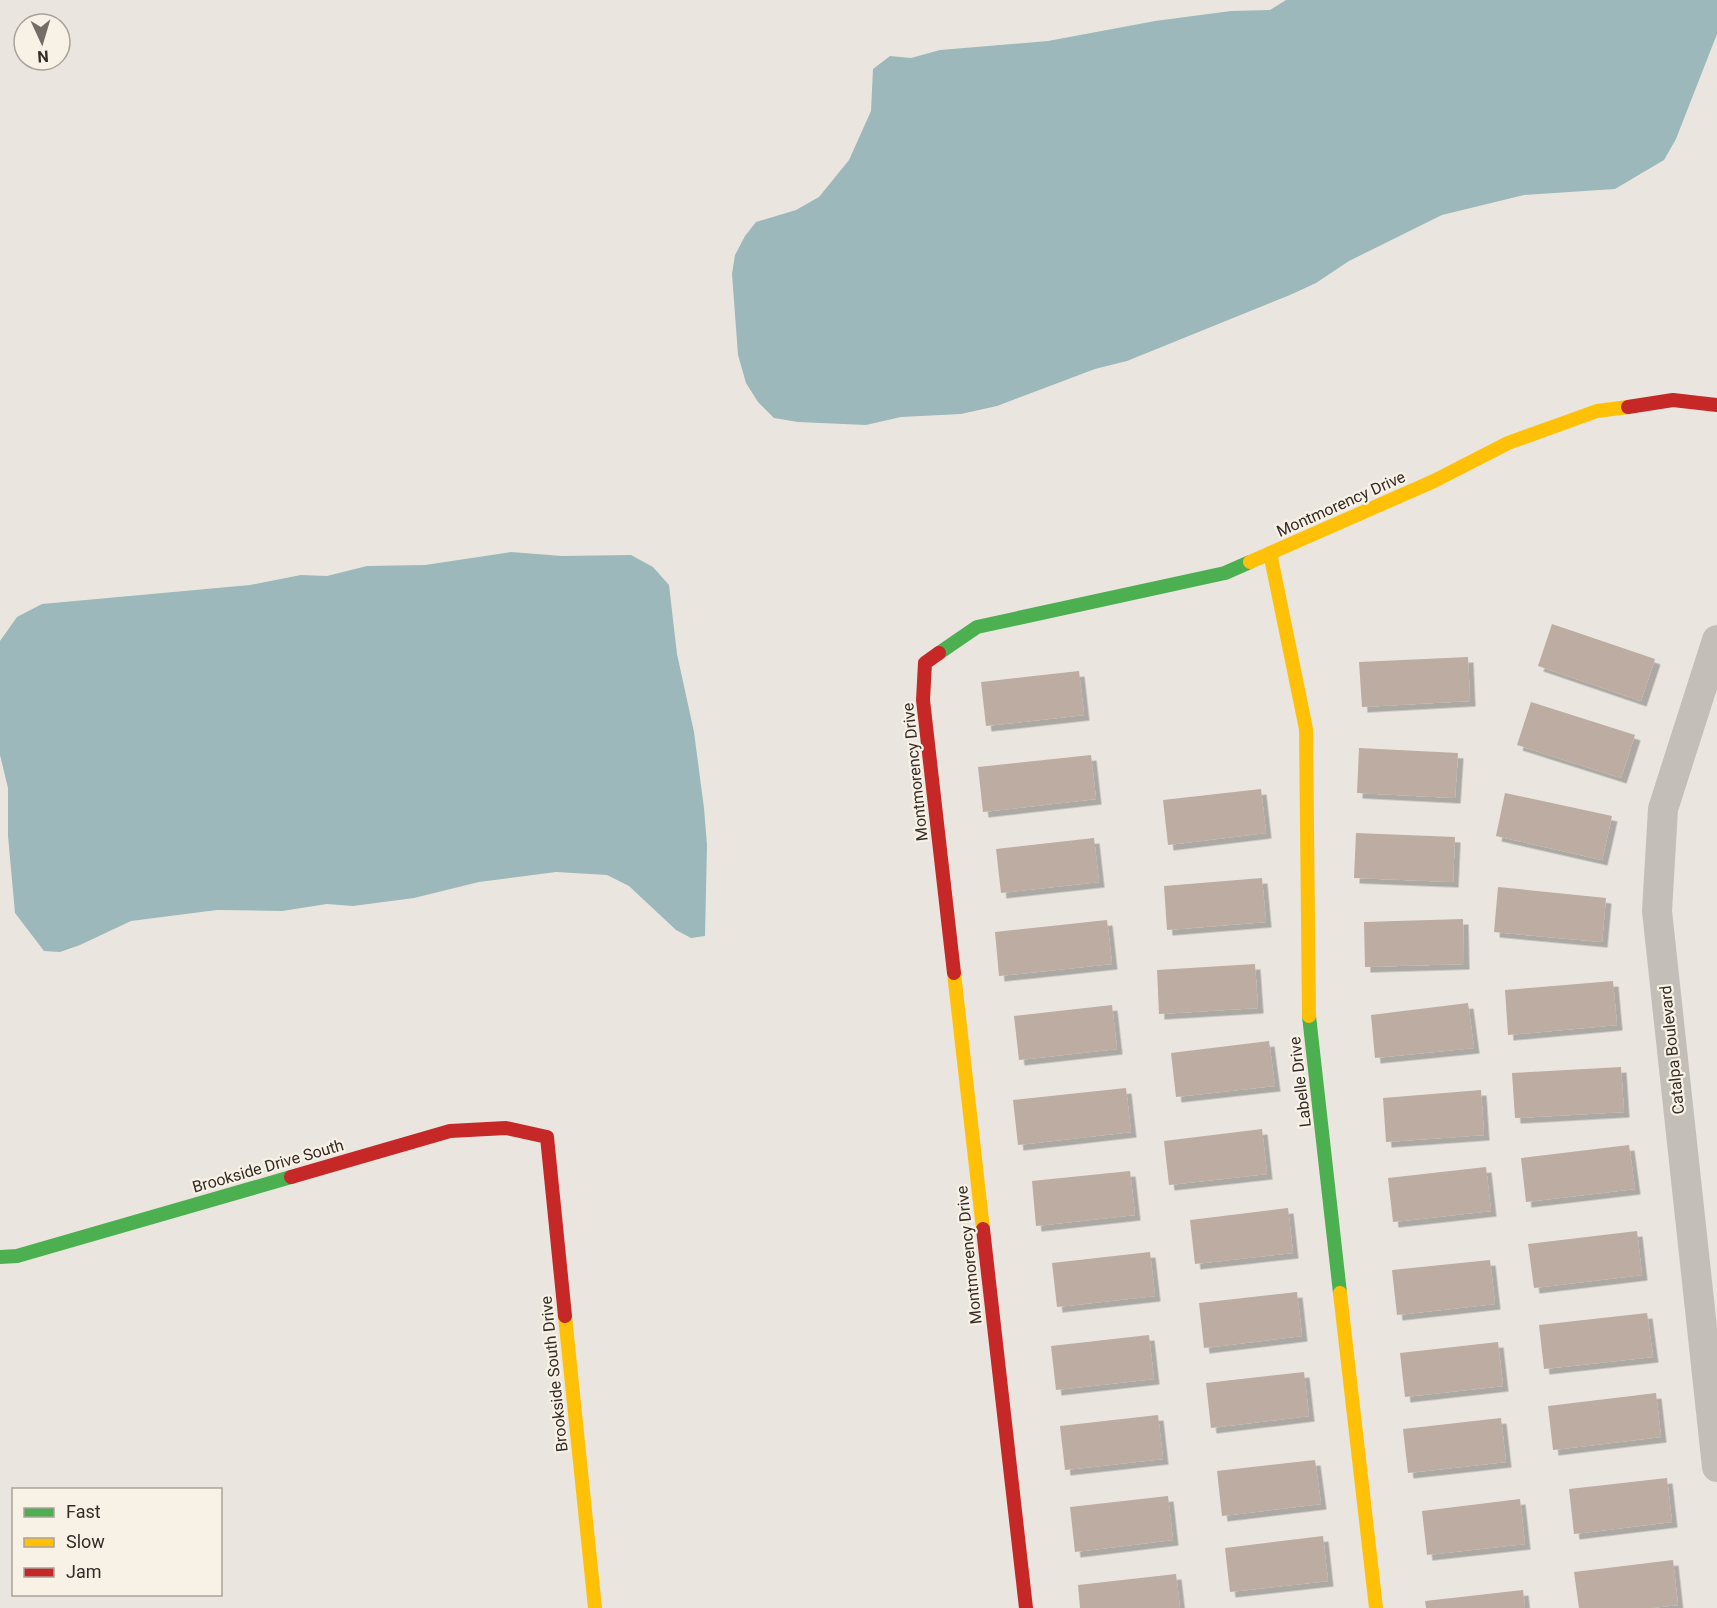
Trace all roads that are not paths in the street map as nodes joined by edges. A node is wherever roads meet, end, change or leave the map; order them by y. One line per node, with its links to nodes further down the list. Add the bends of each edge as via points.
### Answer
1 (1717, 405): 2 (street, Montmorency Drive, via 1672,400 1596,411 1508,442 1434,481)
2 (1270, 553): 8 (street, Montmorency Drive, via 1225,573 977,627 926,663 922,700); 9 (street, Labelle Drive, via 1306,729 1307,1001)
3 (1717, 640): 6 (street, Catalpa Boulevard, via 1663,809 1658,911)
4 (547, 1137): 5 (street, Brookside Drive South, via 506,1128 450,1131 17,1256); 7 (street, Brookside South Drive)
5 (0, 1257)
6 (1717, 1467)
7 (595, 1608)
8 (1026, 1608)
9 (1376, 1608)

